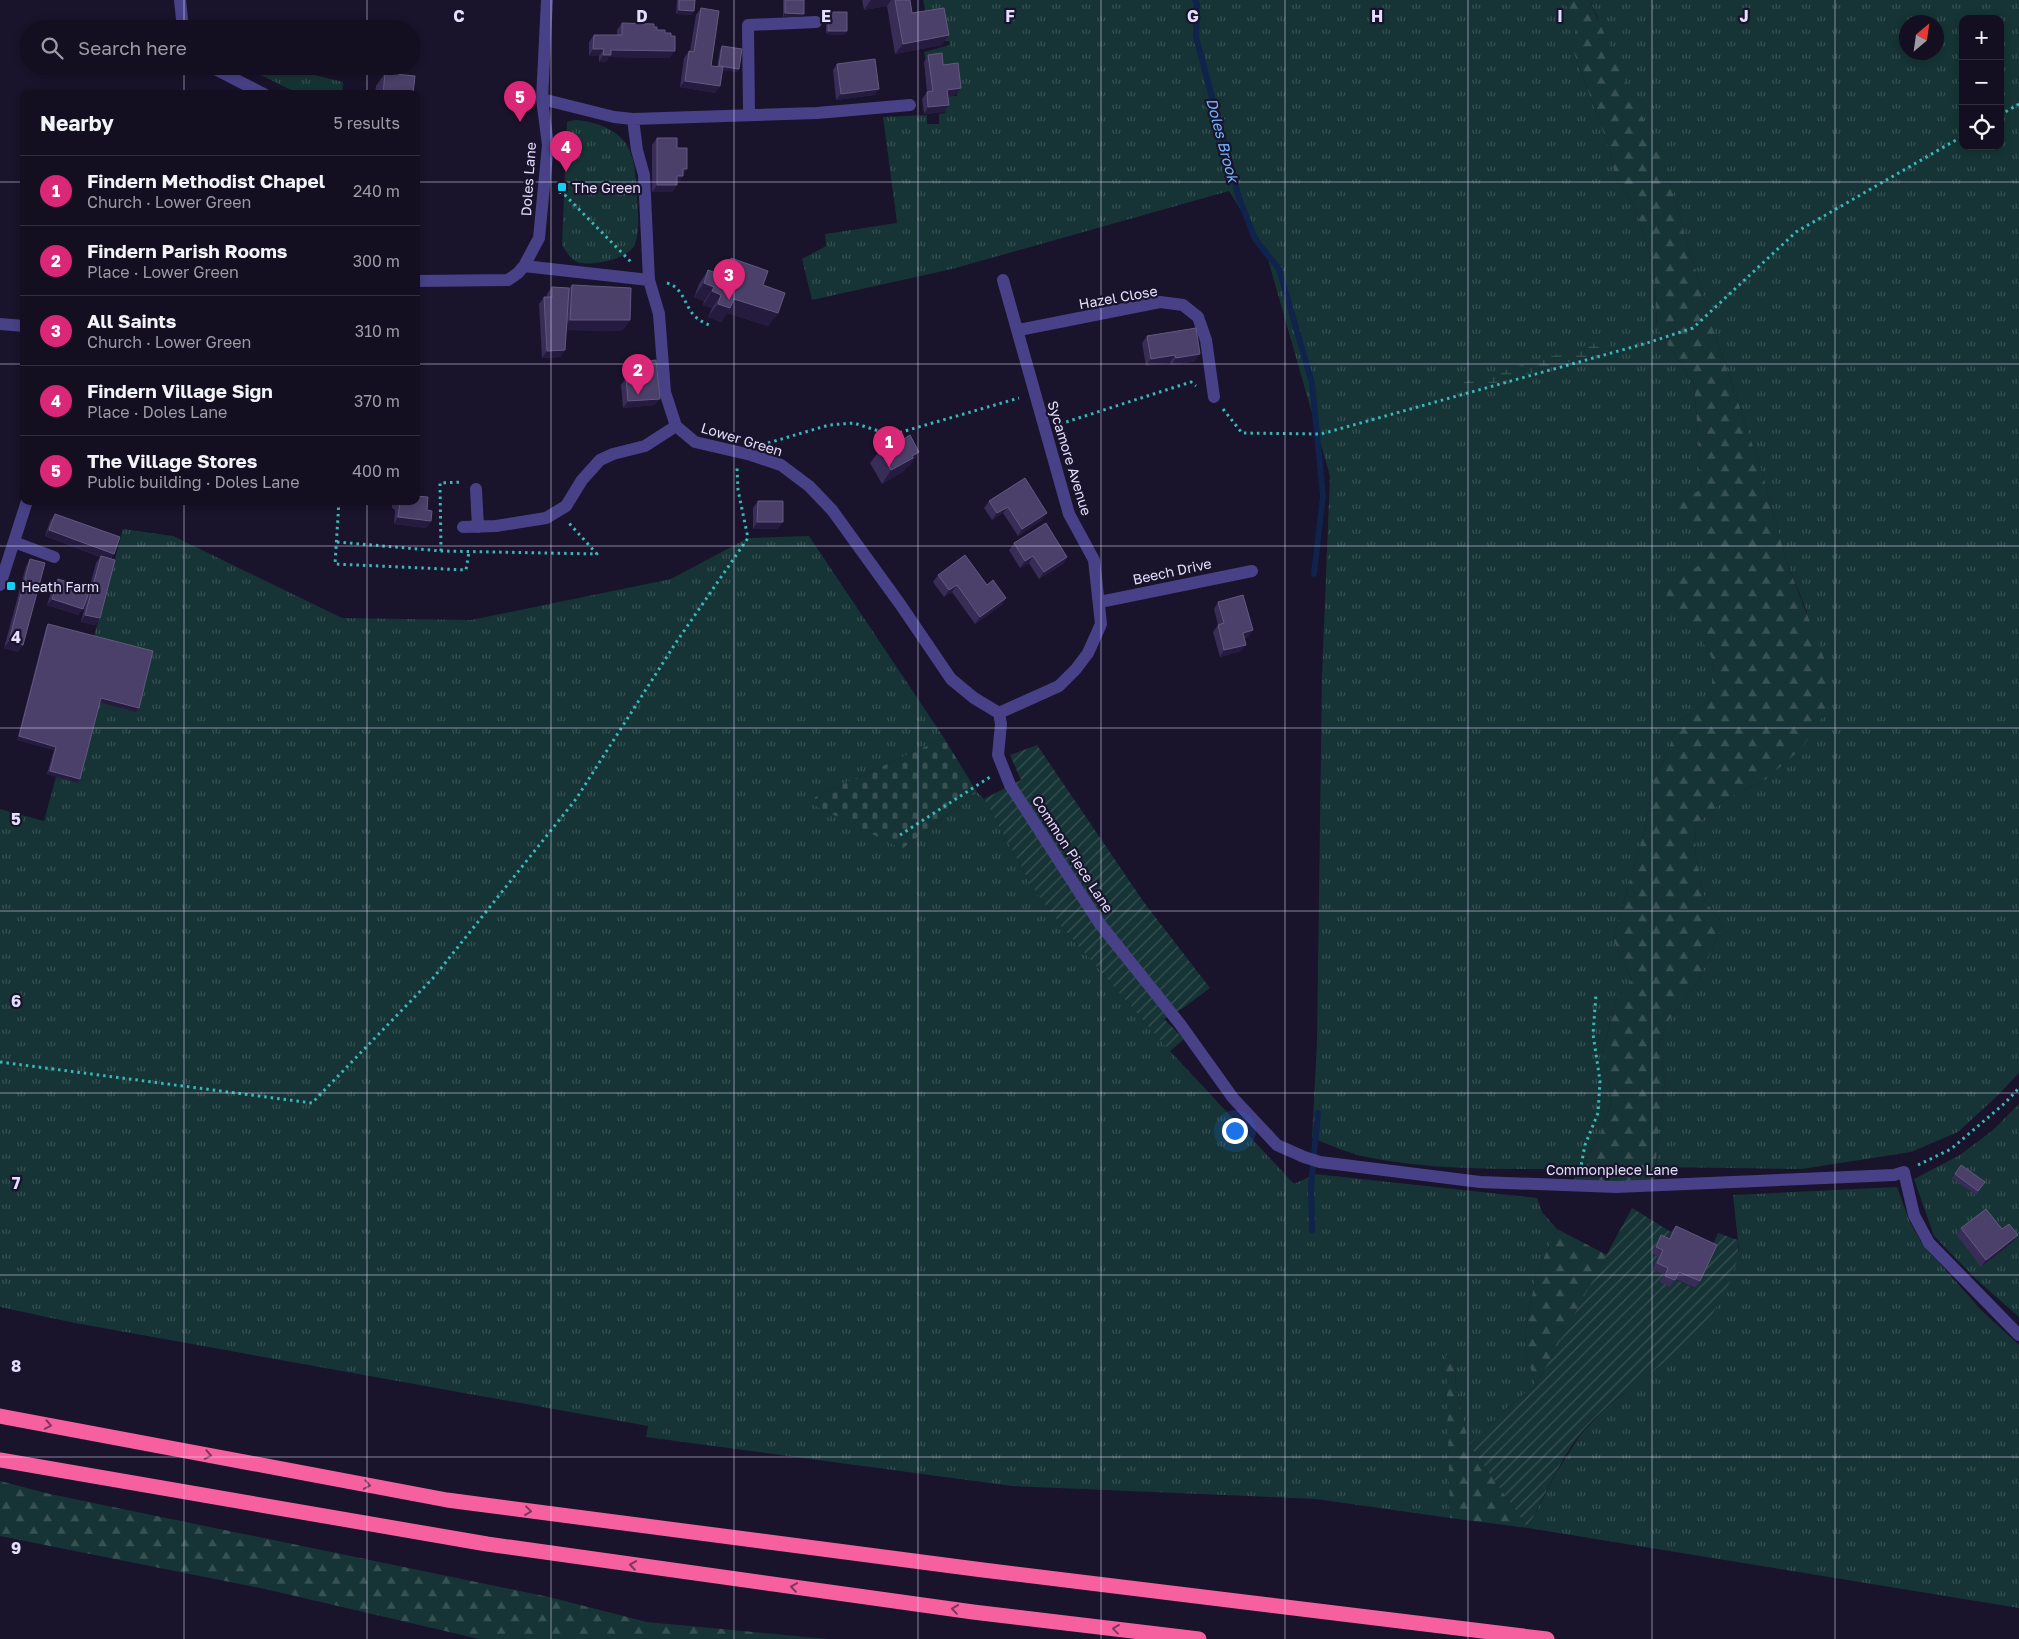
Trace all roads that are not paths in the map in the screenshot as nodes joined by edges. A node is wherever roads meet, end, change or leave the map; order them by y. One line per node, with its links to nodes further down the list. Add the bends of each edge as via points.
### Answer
1 (180, 0): 3 (street)
2 (547, 0): 7 (street, Doles Lane)
3 (182, 20)
4 (816, 22): 9 (street, via 748,24)
5 (227, 75): 6 (street)
6 (256, 90)
7 (542, 99): 10 (street); 11 (street, Doles Lane, via 548,145 539,238)
8 (910, 105): 9 (street, via 813,113)
9 (749, 114): 10 (street)
10 (633, 119): 12 (street, via 644,174)
11 (524, 266): 12 (street); 14 (street, via 508,280)
12 (649, 280): 19 (street, via 659,314 665,392)
13 (1003, 280): 17 (street, Sycamore Avenue)
14 (420, 281)
15 (0, 324): 16 (street)
16 (20, 326)
17 (1019, 330): 18 (street, Hazel Close, via 1160,302 1183,305 1198,316 1206,340); 28 (street, Sycamore Avenue, via 1069,514 1094,560)
18 (1214, 397)
19 (676, 426): 22 (street, via 646,446 600,460 582,480 566,506 546,518); 29 (street, Lower Green, via 695,442 781,465 809,486 832,510 951,679)
20 (476, 489): 22 (street)
21 (26, 505): 24 (street)
22 (478, 526): 23 (street)
23 (464, 527)
24 (14, 542): 25 (street); 27 (street)
25 (54, 557)
26 (1252, 571): 28 (street, Beech Drive)
27 (0, 585)
28 (1100, 602): 29 (street, Sycamore Avenue, via 1101,624 1088,653 1076,669 1059,686)
29 (999, 713): 30 (street, Common Piece Lane, via 998,755 1010,785 1100,924 1180,1024 1233,1098 1277,1144)
30 (1320, 1162): 31 (street, Commonpiece Lane, via 1480,1182 1616,1187 1894,1176 1904,1172 1914,1215 1929,1243)
31 (2019, 1335)
32 (0, 1416): 35 (highway, one-way to 35, via 447,1500)
33 (0, 1460): 34 (highway, one-way to 33, via 964,1611 488,1544)
34 (1199, 1639)
35 (1548, 1639)

